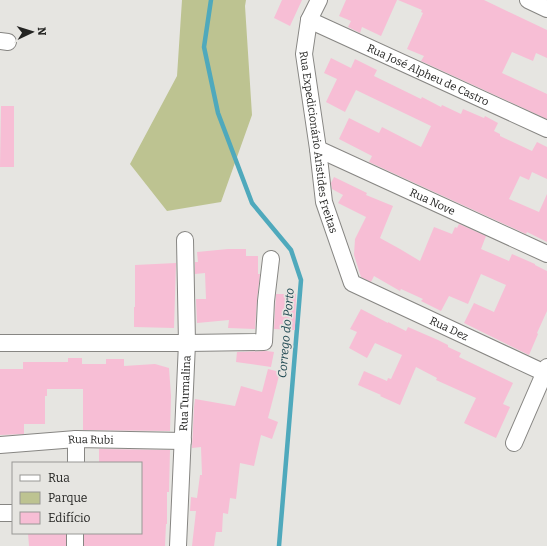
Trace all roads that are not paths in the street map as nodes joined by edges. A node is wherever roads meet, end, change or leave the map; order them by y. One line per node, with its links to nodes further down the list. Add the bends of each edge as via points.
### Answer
1 (318, 0): 4 (street, Rua Expedicionário Aristides Freitas)
2 (528, 0): 3 (street)
3 (547, 9)
4 (309, 20): 5 (street, Rua José Alpheu de Castro); 6 (street, Rua Expedicionário Aristides Freitas, via 304,54)
5 (547, 128)
6 (318, 149): 8 (street, Rua Nove); 10 (street, Rua Expedicionário Aristides Freitas, via 324,202)
7 (185, 240): 12 (street, Rua Turmalina)
8 (547, 254)
9 (271, 259): 12 (street, via 264,342)
10 (352, 283): 13 (street, Rua Dez)
11 (0, 343): 12 (street)
12 (187, 343): 15 (street, Rua Turmalina)
13 (546, 372): 16 (street)
14 (76, 439): 15 (street, Rua Rubi); 17 (street, Rua Rubi); 18 (street)
15 (183, 441): 23 (street, Rua Turmalina)
16 (514, 443)
17 (0, 445)
18 (76, 462)
19 (0, 513): 20 (street)
20 (12, 513)
21 (75, 534): 22 (street)
22 (76, 546)
23 (178, 546)

